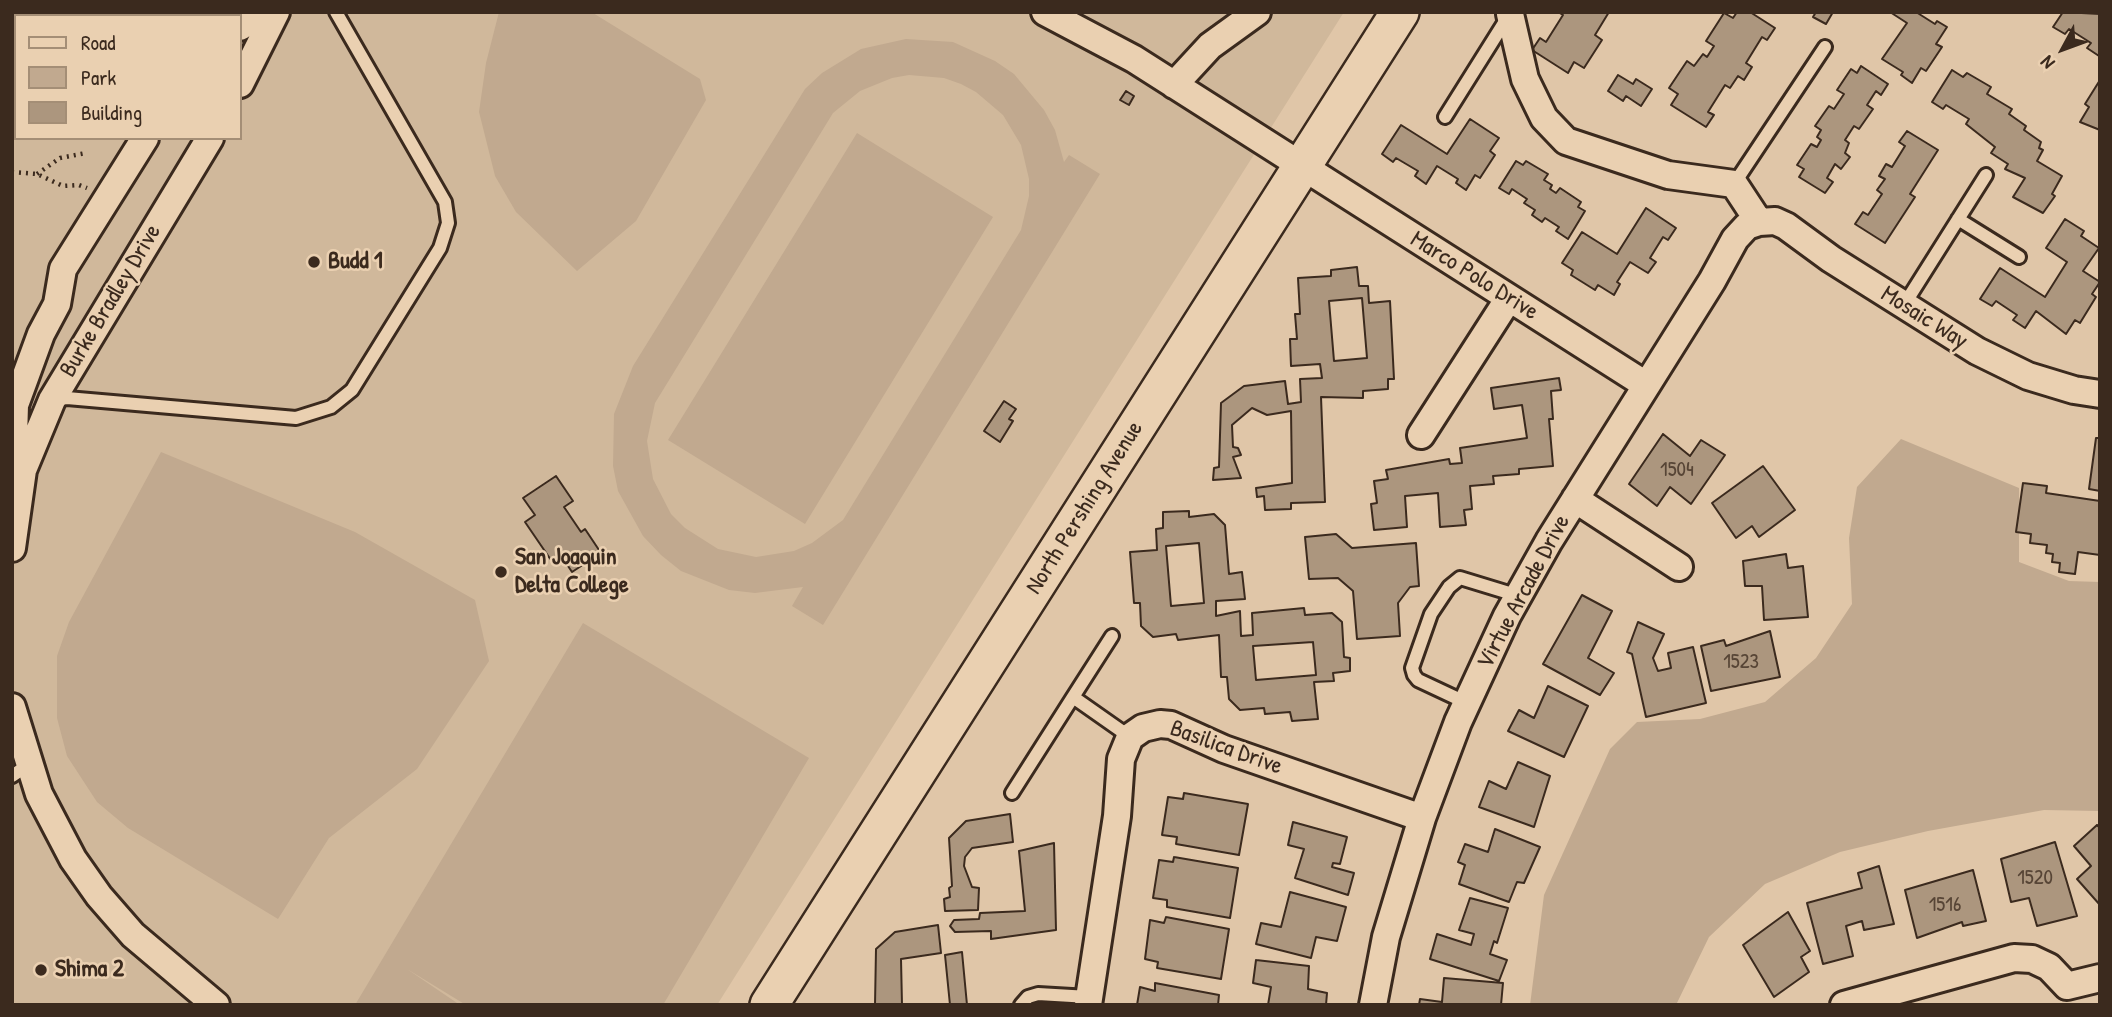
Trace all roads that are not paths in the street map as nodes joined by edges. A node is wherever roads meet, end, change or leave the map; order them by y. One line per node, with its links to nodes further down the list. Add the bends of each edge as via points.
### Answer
1 (261, 12): 8 (street)
2 (276, 12): 10 (street)
3 (336, 12): 25 (lane, via 445,202 448,223 440,248 352,390 331,407 296,418)
4 (1045, 12): 11 (street)
5 (1257, 12): 11 (street, via 1210,47)
6 (1400, 12): 15 (main road, North Pershing Avenue)
7 (1510, 13): 12 (lane); 17 (street, via 1525,79 1544,118 1566,141 1668,175)
8 (242, 26)
9 (1825, 47): 17 (lane)
10 (242, 81)
11 (1174, 85): 15 (street)
12 (1445, 117)
13 (144, 140): 27 (street, Burke Bradley Drive, via 64,268 57,304 15,405 14,438)
14 (209, 140): 25 (street, Burke Bradley Drive)
15 (1301, 168): 21 (street, Marco Polo Drive); 44 (main road, North Pershing Avenue)
16 (1986, 175): 18 (lane)
17 (1734, 184): 19 (street)
18 (1958, 219): 20 (lane); 22 (lane)
19 (1759, 222): 22 (street, Mosaic Way, via 1786,226); 23 (street, Virtue Arcade Drive, via 1747,226 1735,239)
20 (2019, 257)
21 (1509, 298): 23 (street, Marco Polo Drive); 26 (street)
22 (1904, 305): 24 (street, Mosaic Way, via 1977,351 2028,376)
23 (1646, 385): 28 (street, Virtue Arcade Drive)
24 (2100, 394)
25 (52, 400): 27 (street, Burke Bradley Drive)
26 (1421, 435)
27 (23, 470): 29 (street, Burke Bradley Drive)
28 (1574, 499): 30 (street); 31 (street, Virtue Arcade Drive)
29 (12, 548)
30 (1679, 567)
31 (1518, 596): 34 (street, Virtue Arcade Drive); 34 (lane, via 1460,578 1431,614 1412,668 1414,675)
32 (1112, 636): 33 (lane)
33 (1073, 697): 36 (lane); 38 (lane)
34 (1467, 703): 39 (street, Virtue Arcade Drive)
35 (12, 707): 37 (street)
36 (1130, 737): 39 (street, Basilica Drive, via 1143,728 1171,725 1224,749); 42 (street, Basilica Drive, via 1121,759 1117,816)
37 (20, 770): 43 (street, via 99,896 133,935)
38 (1012, 793)
39 (1422, 818): 46 (street, Virtue Arcade Drive, via 1386,937)
40 (2100, 978): 41 (street)
41 (2065, 995): 47 (street, via 2049,967 2032,959 2014,958)
42 (1089, 1001): 45 (lane, via 1038,994)
43 (215, 1005)
44 (769, 1005)
45 (1021, 1005)
46 (1374, 1005)
47 (1844, 1005)

